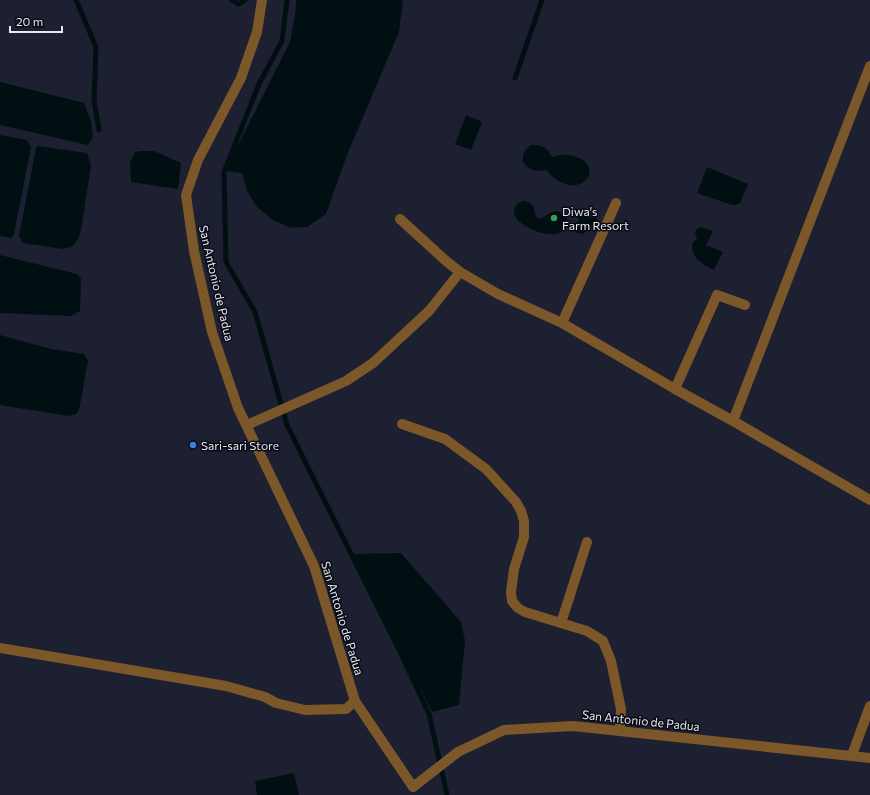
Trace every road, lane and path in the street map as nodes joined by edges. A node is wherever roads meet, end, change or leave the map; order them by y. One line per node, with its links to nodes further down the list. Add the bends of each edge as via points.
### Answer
1 (262, 0): 11 (street, San Antonio de Padua, via 257,32 241,78 198,160 186,195 194,251 212,332 238,408)
2 (870, 66): 9 (street)
3 (616, 203): 7 (street)
4 (400, 219): 5 (street)
5 (460, 272): 7 (street, via 498,294); 11 (street, via 429,311 373,363 346,382)
6 (745, 305): 8 (street, via 717,295)
7 (562, 323): 8 (street)
8 (675, 389): 9 (street)
9 (733, 420): 12 (street)
10 (402, 424): 14 (street, via 445,439 486,469 516,502 524,521 524,536 514,569 512,601 525,612)
11 (247, 425): 16 (street, San Antonio de Padua, via 314,566)
12 (870, 500)
13 (587, 542): 14 (street)
14 (561, 623): 18 (street, via 587,631 603,641 611,661 621,709)
15 (0, 648): 16 (street, via 226,686 305,710 346,709)
16 (355, 701): 21 (street, San Antonio de Padua)
17 (870, 706): 19 (street)
18 (620, 731): 19 (street, San Antonio de Padua); 21 (street, San Antonio de Padua, via 573,726 504,730 458,752)
19 (852, 755): 20 (street, San Antonio de Padua)
20 (870, 758)
21 (412, 791)

